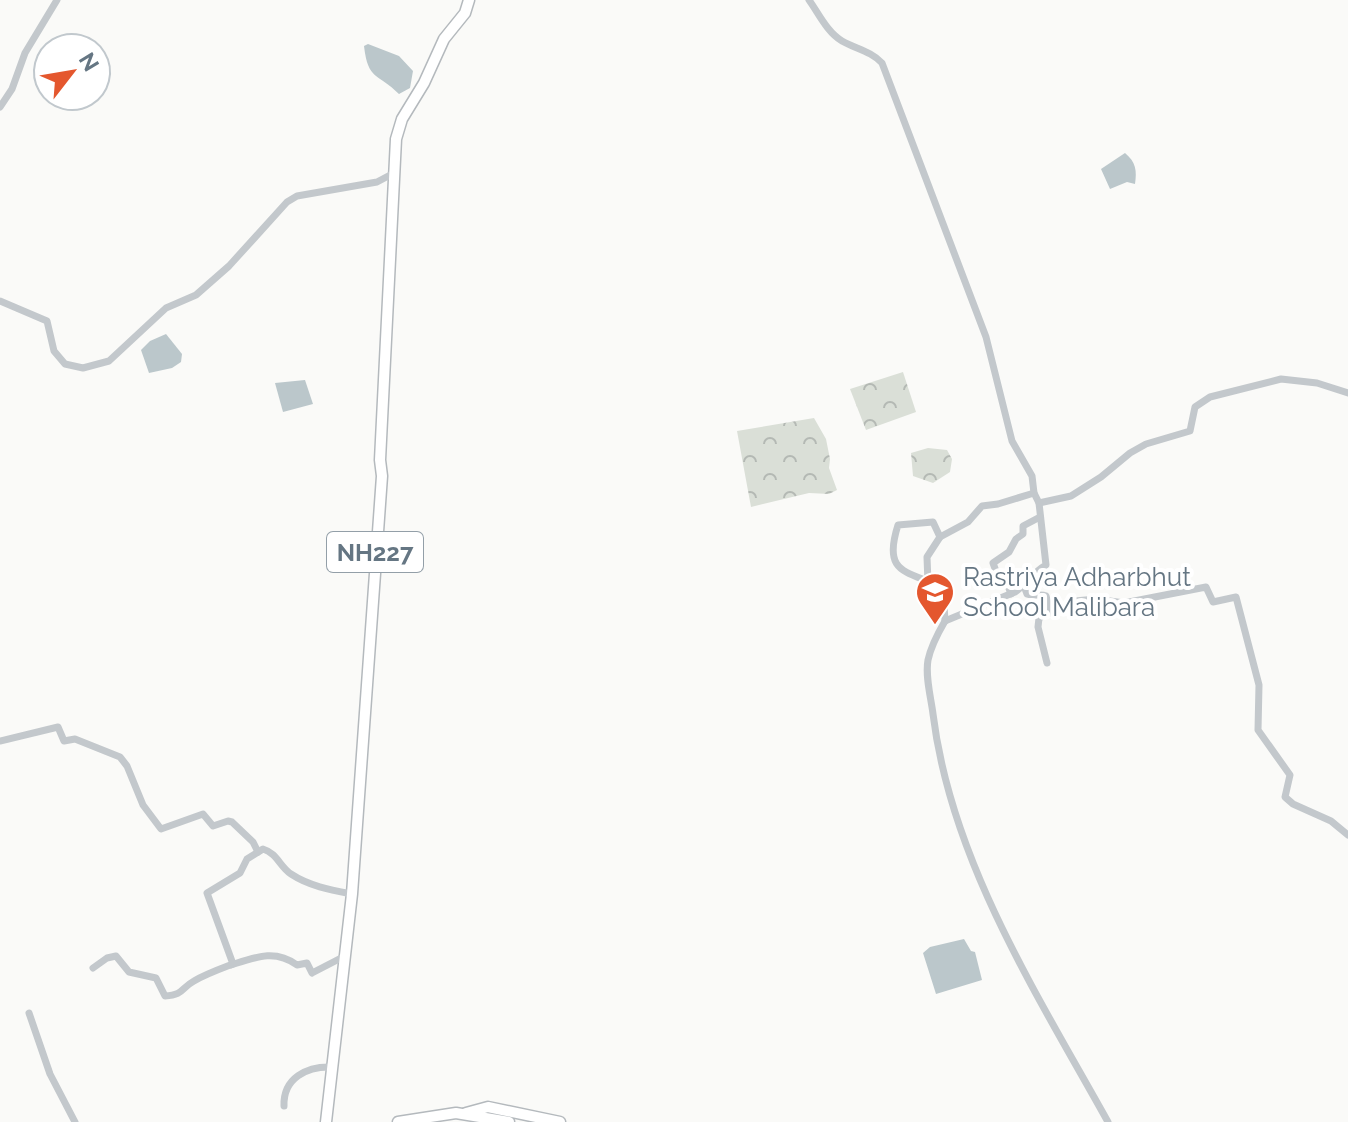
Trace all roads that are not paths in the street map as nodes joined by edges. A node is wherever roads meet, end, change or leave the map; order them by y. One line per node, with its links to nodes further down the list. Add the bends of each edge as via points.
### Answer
1 (57, 0): 4 (street)
2 (469, 0): 5 (highway, NH227, via 402,119)
3 (809, 0): 8 (street, via 828,29 882,63 986,337 1012,441 1032,476)
4 (0, 107)
5 (394, 173): 6 (street, via 377,182 287,202 229,266 196,295 166,308 109,361 83,368 65,364 54,351 47,321); 21 (highway, NH227, via 381,493)
6 (0, 301)
7 (1348, 393): 9 (street, via 1281,379 1210,397 1195,407 1190,431 1146,444 1071,496)
8 (1034, 493): 9 (street); 11 (street, via 982,506 968,522)
9 (1039, 503): 10 (street)
10 (1040, 517): 13 (street, via 1046,565); 14 (street, via 1023,526 1009,552 993,563)
11 (940, 537): 12 (street, via 927,557); 12 (street, via 933,522 898,525 894,537 894,559 905,573)
12 (928, 583): 16 (street, via 943,588)
13 (1024, 586): 14 (street); 15 (street, via 1027,594 1046,596 1049,607)
14 (1011, 594): 16 (street)
15 (1064, 607): 17 (street, via 1039,618); 19 (street, via 1090,598 1124,603 1206,587 1213,602 1236,597 1259,685 1258,730 1290,775 1285,797)
16 (945, 621): 34 (street, via 927,663 958,822 1024,975)
17 (1047, 663)
18 (0, 741): 20 (street, via 58,727 64,741 75,739 120,757 161,829 203,814 213,826 232,822)
19 (1348, 835)
20 (258, 852): 21 (street, via 270,851 284,869 326,890); 23 (street, via 240,873 207,893)
21 (352, 894): 22 (highway, NH227)
22 (343, 957): 23 (street, via 312,973 307,963 297,965 269,953); 26 (highway, NH227)
23 (231, 965): 24 (street, via 170,996 156,978 129,972 116,956)
24 (93, 968)
25 (29, 1013): 29 (street, via 50,1074)
26 (332, 1067): 27 (street, via 302,1071 290,1083); 30 (highway, NH227)
27 (284, 1106)
28 (464, 1113): 31 (highway); 32 (highway); 33 (highway, via 488,1107)
29 (75, 1122)
30 (326, 1122)
31 (398, 1122)
32 (509, 1122)
33 (560, 1122)
34 (1108, 1122)

